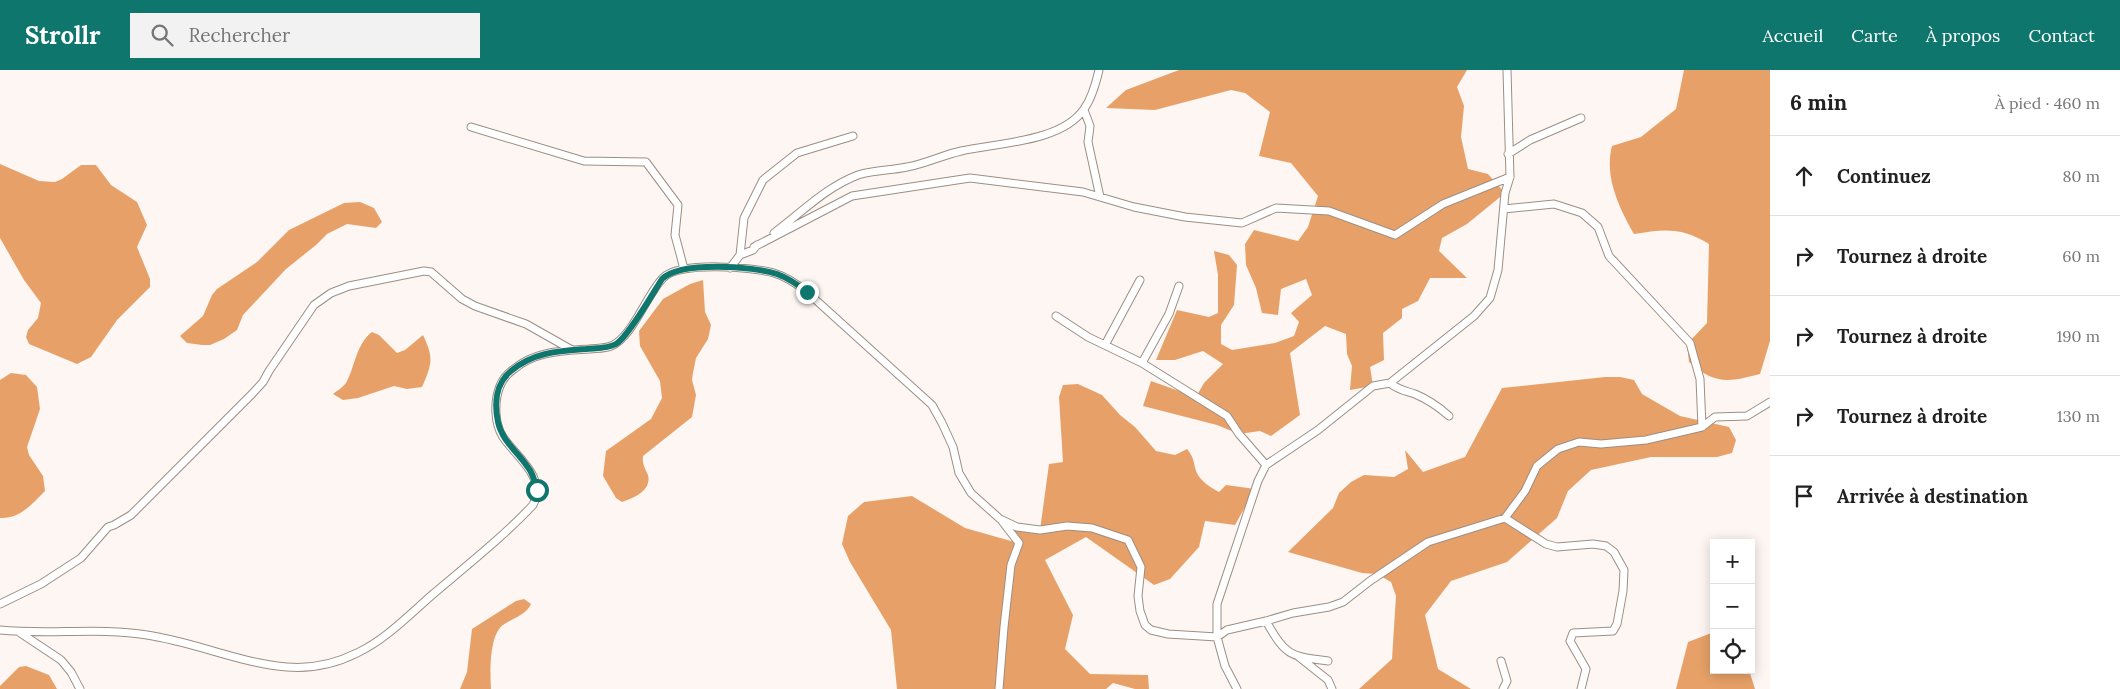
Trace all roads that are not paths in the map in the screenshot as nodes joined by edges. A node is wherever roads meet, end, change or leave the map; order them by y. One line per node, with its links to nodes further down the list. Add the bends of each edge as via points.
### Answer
1 (1099, 70): 3 (street)
2 (1507, 70): 7 (street)
3 (1084, 110): 9 (street, via 1090,126 1088,142); 11 (street, via 1063,128 1039,138 960,151 906,168 875,170 837,184)
4 (1581, 118): 7 (street, via 1530,140)
5 (471, 127): 14 (street, via 584,161 646,162 678,205 675,235)
6 (853, 136): 12 (street, via 796,154 763,180 744,218)
7 (1508, 154): 8 (street)
8 (1510, 177): 9 (street, via 1443,204 1395,235 1330,212 1276,208 1242,223 1185,217); 10 (street)
9 (1100, 197): 11 (street, via 970,178 852,196)
10 (1504, 209): 21 (street, via 1498,270 1490,298 1474,316); 24 (street, via 1554,204 1582,213 1598,227 1609,256 1690,343 1700,379)
11 (754, 247): 12 (street)
12 (740, 255): 13 (street)
13 (730, 268): 14 (street); 27 (street, via 765,271 794,282 907,381 932,405 942,422 953,447 959,473 971,493)
14 (684, 269): 19 (street, via 662,279 619,342 604,348)
15 (1140, 280): 18 (street)
16 (1178, 286): 20 (street, via 1170,314)
17 (1056, 316): 18 (street)
18 (1105, 345): 20 (street)
19 (573, 350): 28 (street, via 526,324 468,302 424,270 330,293 314,305 268,371 264,382 131,514 108,526 81,558 41,584); 31 (street, via 527,359 503,377 499,388 496,410 499,429 533,474 537,497 533,505 392,630 358,653 323,666 288,667 253,662 146,634)
20 (1142, 363): 25 (street, via 1227,416)
21 (1390, 382): 23 (street, via 1439,407); 25 (street, via 1373,386 1318,430)
22 (1770, 402): 24 (street, via 1747,416 1715,417)
23 (1449, 416)
24 (1702, 427): 26 (street, via 1646,440 1601,444 1579,442 1558,449 1537,466 1525,491)
25 (1266, 465): 32 (street, via 1217,604)
26 (1505, 518): 29 (street, via 1428,542 1343,602); 41 (street, via 1534,538 1557,547 1606,546 1614,552 1624,570 1623,592 1613,632 1573,633 1570,641 1586,670)
27 (1000, 519): 32 (street, via 1017,527 1040,530 1067,526 1092,528 1128,540 1141,567 1138,596 1145,625 1168,634); 37 (street, via 1019,543 1011,566)
28 (0, 604)
29 (1266, 621): 32 (street, via 1227,630); 33 (street, via 1286,652)
30 (0, 630): 31 (street)
31 (19, 632): 36 (street, via 61,660)
32 (1218, 637): 38 (street, via 1225,666)
33 (1299, 657): 34 (street); 39 (street, via 1328,680)
34 (1328, 661)
35 (1500, 661): 40 (street, via 1507,681)
36 (80, 689)
37 (999, 689)
38 (1237, 689)
39 (1332, 689)
40 (1504, 689)
41 (1581, 689)

